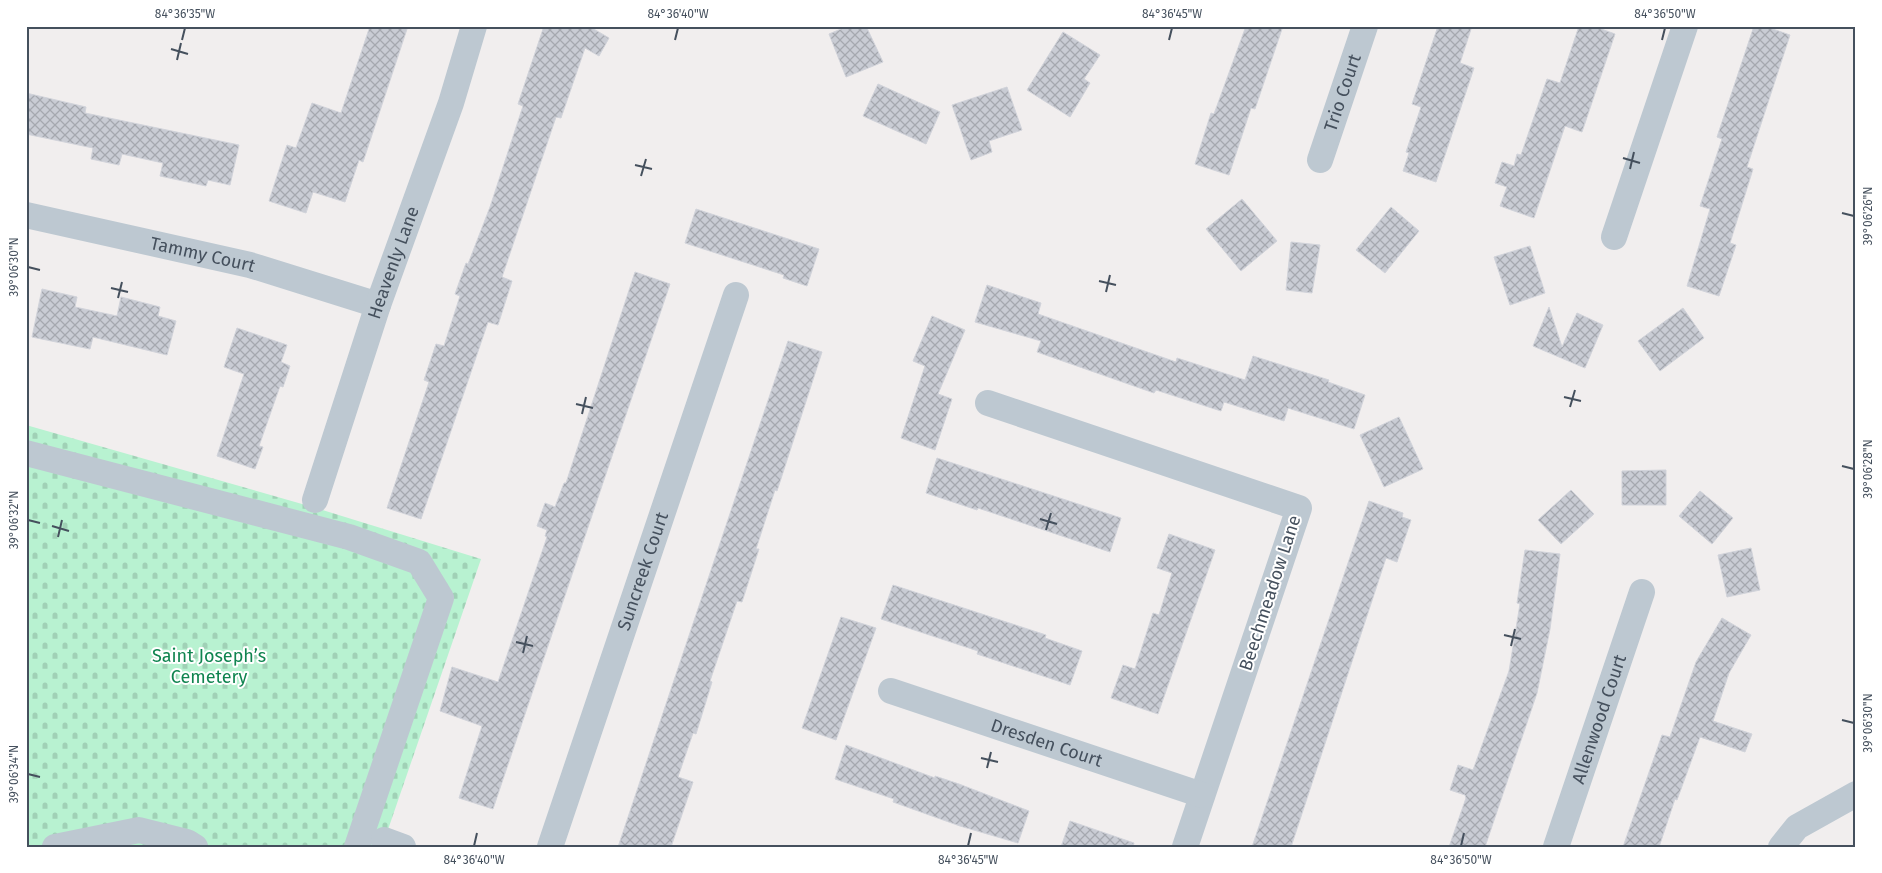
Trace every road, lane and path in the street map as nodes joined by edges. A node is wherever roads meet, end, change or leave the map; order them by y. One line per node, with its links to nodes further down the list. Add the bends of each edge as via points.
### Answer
1 (474, 26): 8 (street, Heavenly Lane, via 451,103)
2 (1365, 26): 4 (street, Trio Court)
3 (1685, 26): 6 (street)
4 (1320, 160)
5 (26, 215): 8 (street, Tammy Court, via 250,265)
6 (1614, 238)
7 (736, 295): 19 (street, Suncreek Court)
8 (378, 305): 11 (street, Heavenly Lane)
9 (988, 403): 15 (street, Beechmeadow Lane, via 1299,508)
10 (26, 453): 18 (street, via 349,537 419,562 441,598)
11 (315, 500)
12 (1642, 592): 21 (street, Allenwood Court)
13 (891, 691): 15 (street, Dresden Court)
14 (1856, 794): 22 (street, via 1797,827)
15 (1202, 795): 20 (street, Beechmeadow Lane)
16 (55, 847): 17 (street, via 139,830)
17 (195, 847)
18 (357, 847)
19 (550, 847)
20 (1185, 847)
21 (1556, 847)
22 (1781, 847)

